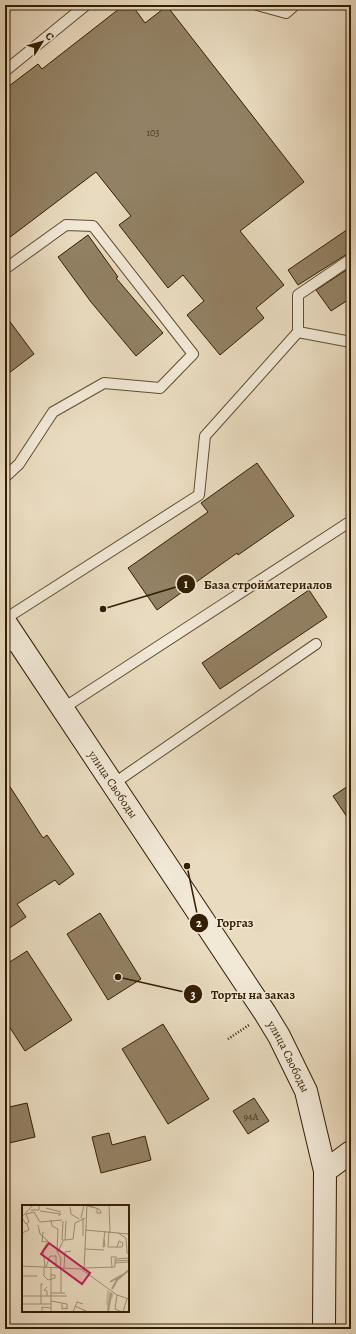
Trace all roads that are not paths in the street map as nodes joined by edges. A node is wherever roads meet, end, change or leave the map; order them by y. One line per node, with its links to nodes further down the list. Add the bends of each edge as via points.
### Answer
1 (86, 5): 4 (lane)
2 (257, 5): 3 (lane, via 286,13)
3 (295, 5)
4 (5, 71)
5 (351, 259): 7 (lane, via 298,295)
6 (5, 269): 9 (lane, via 66,225 93,226 193,354 160,388 104,383 53,412 19,464)
7 (298, 332): 8 (lane); 11 (lane, via 205,436 200,495)
8 (351, 342)
9 (5, 477)
10 (351, 521): 13 (lane)
11 (8, 632): 13 (main road, улица Свободы)
12 (316, 644): 14 (lane)
13 (62, 708): 14 (main road, улица Свободы)
14 (113, 784): 16 (main road, улица Свободы, via 279,1036 306,1091)
15 (351, 1152): 16 (main road)
16 (325, 1172): 17 (main road, улица Свободы)
17 (324, 1329)

